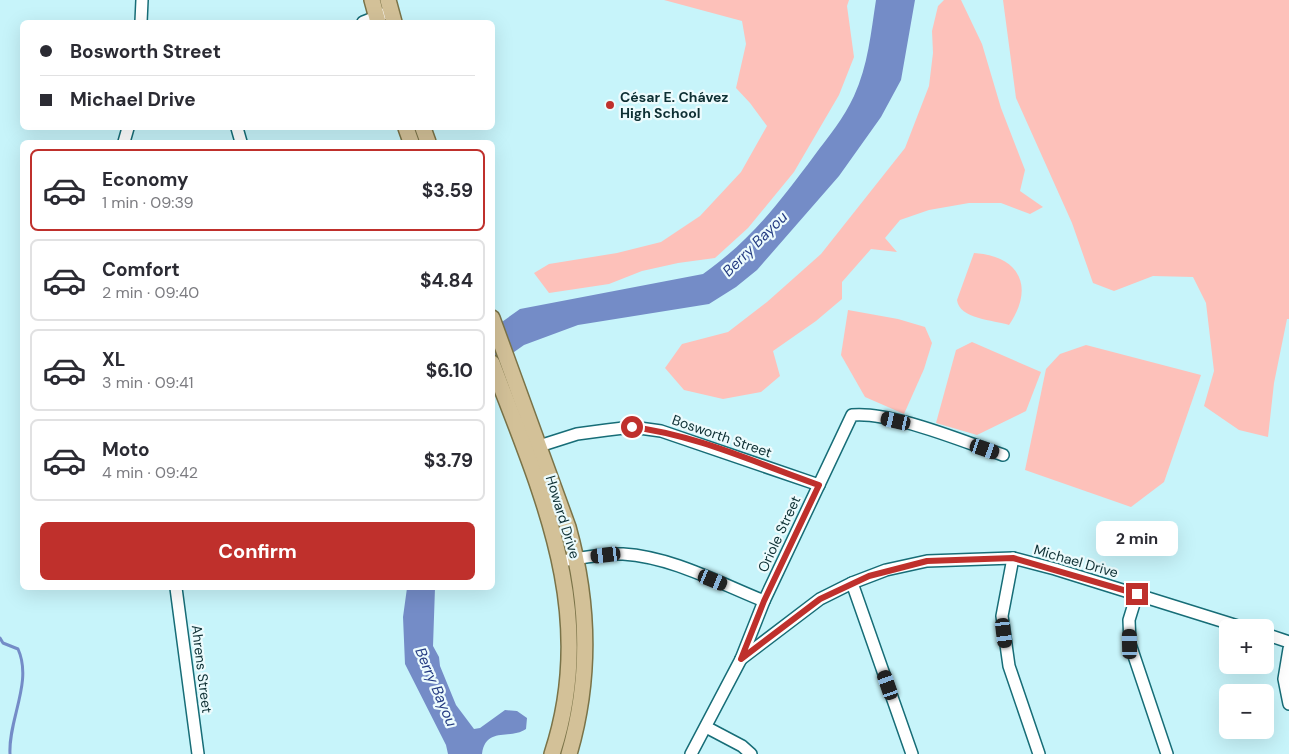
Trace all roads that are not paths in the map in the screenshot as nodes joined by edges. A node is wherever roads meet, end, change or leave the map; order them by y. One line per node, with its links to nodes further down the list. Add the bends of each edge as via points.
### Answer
1 (142, 0): 4 (street)
2 (372, 0): 3 (main road)
3 (382, 16)
4 (141, 20)
5 (495, 326): 7 (main road, Howard Drive)
6 (495, 370): 8 (main road, Howard Drive)
7 (540, 446): 8 (street, Bosworth Street); 10 (street, Bosworth Street, via 577,434 607,430 632,427 662,431); 12 (main road, Howard Drive)
8 (525, 451): 13 (main road, Howard Drive)
9 (1003, 455): 10 (street, Oriole Street, via 913,425 863,413 852,414)
10 (819, 485): 17 (street, Oriole Street)
11 (1013, 558): 14 (street, Michael Drive, via 927,561 886,570); 16 (street, Michael Drive); 33 (street, via 1002,616 1008,666)
12 (577, 559): 13 (street); 17 (street, via 620,554 639,556 678,566); 24 (main road, Howard Drive, via 586,641)
13 (562, 561): 23 (main road, Howard Drive, via 570,626)
14 (852, 583): 22 (street, Michael Drive, via 820,599); 32 (street)
15 (176, 590): 27 (street, Ahrens Street)
16 (1137, 594): 18 (street, Michael Drive); 34 (street, via 1129,620 1130,644)
17 (764, 601): 22 (street, Oriole Street)
18 (1219, 620)
19 (1274, 637): 20 (street)
20 (1289, 642)
21 (1289, 649): 25 (street, via 1284,679)
22 (741, 659): 26 (street, Oriole Street)
23 (569, 671): 24 (main road); 28 (main road, Howard Drive, via 564,709)
24 (585, 672): 29 (main road, Howard Drive)
25 (1289, 704)
26 (706, 727): 30 (street, Oriole Street); 31 (street)
27 (198, 754)
28 (552, 754)
29 (569, 754)
30 (691, 754)
31 (751, 754)
32 (912, 754)
33 (1039, 754)
34 (1167, 754)

